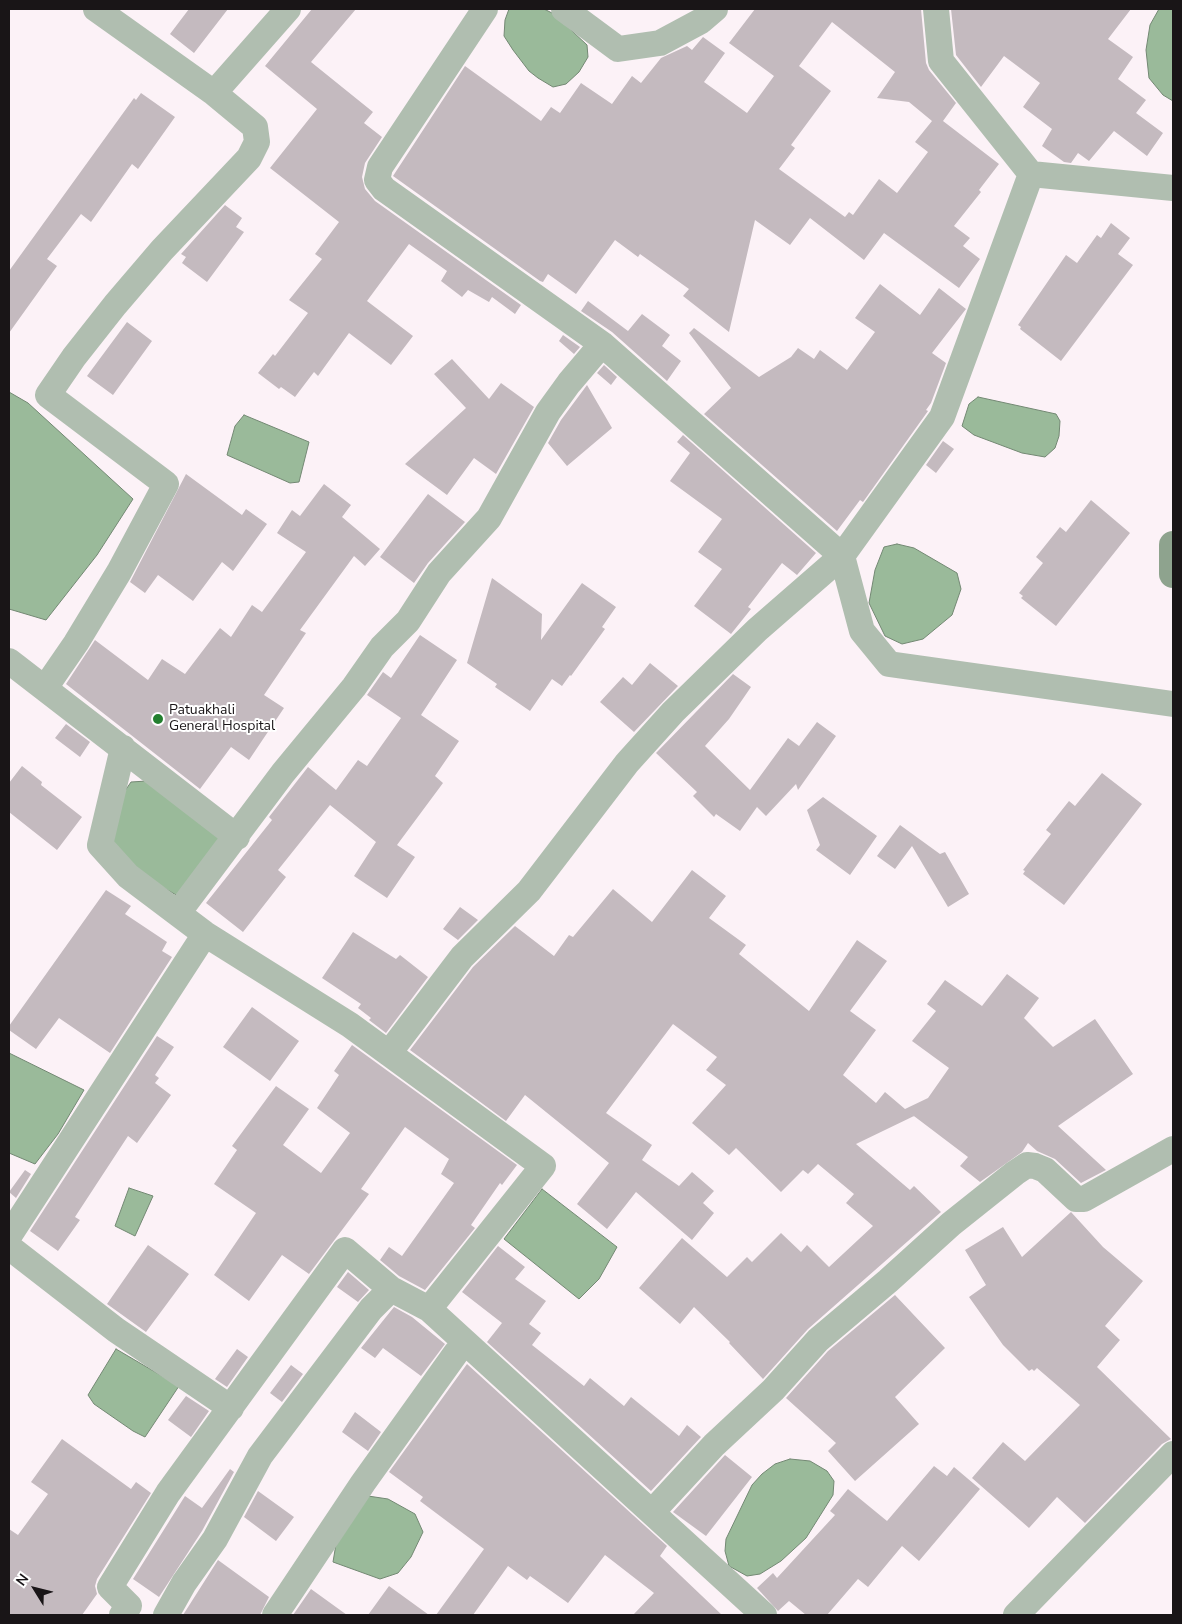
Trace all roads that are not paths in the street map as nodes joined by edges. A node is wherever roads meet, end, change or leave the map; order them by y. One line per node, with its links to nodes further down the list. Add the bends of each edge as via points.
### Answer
1 (96, 9): 7 (street)
2 (288, 9): 7 (street)
3 (484, 9): 10 (street, via 380,167 377,180 384,189)
4 (564, 9): 5 (street, via 618,49 660,43 701,21)
5 (715, 9)
6 (936, 9): 8 (street, via 941,61)
7 (214, 93): 15 (street, via 255,127 257,142 249,158 162,250 74,357 48,395 166,484 114,580)
8 (1031, 174): 9 (street); 12 (street, via 942,417)
9 (1173, 188)
10 (602, 344): 12 (street); 18 (street, via 548,412 490,518 439,573 408,621 382,647)
11 (1173, 545): 13 (street)
12 (842, 556): 16 (street, via 862,631 889,664); 21 (street, via 757,630 673,712 627,763 529,891 462,957)
13 (1173, 574)
14 (9, 661): 15 (street)
15 (45, 688): 17 (street)
16 (1173, 704)
17 (123, 748): 18 (street); 19 (street, via 100,845 128,876)
18 (237, 837): 19 (street)
19 (178, 913): 20 (street)
20 (205, 934): 21 (street); 23 (street)
21 (389, 1053): 26 (street, via 543,1166)
22 (1173, 1149): 30 (street, via 1084,1199 1076,1198 1045,1170 1035,1166 1027,1165 1015,1173 818,1340)
23 (9, 1236)
24 (9, 1247): 28 (street, via 116,1330)
25 (391, 1288): 26 (street); 28 (street, via 345,1250); 32 (street, via 370,1310 260,1456 215,1539)
26 (429, 1309): 30 (street)
27 (456, 1353): 33 (street)
28 (231, 1408): 31 (street, via 168,1493 110,1587 129,1606)
29 (1173, 1454): 35 (street)
30 (653, 1511): 34 (street)
31 (122, 1615)
32 (166, 1615)
33 (274, 1615)
34 (764, 1615)
35 (1016, 1615)

